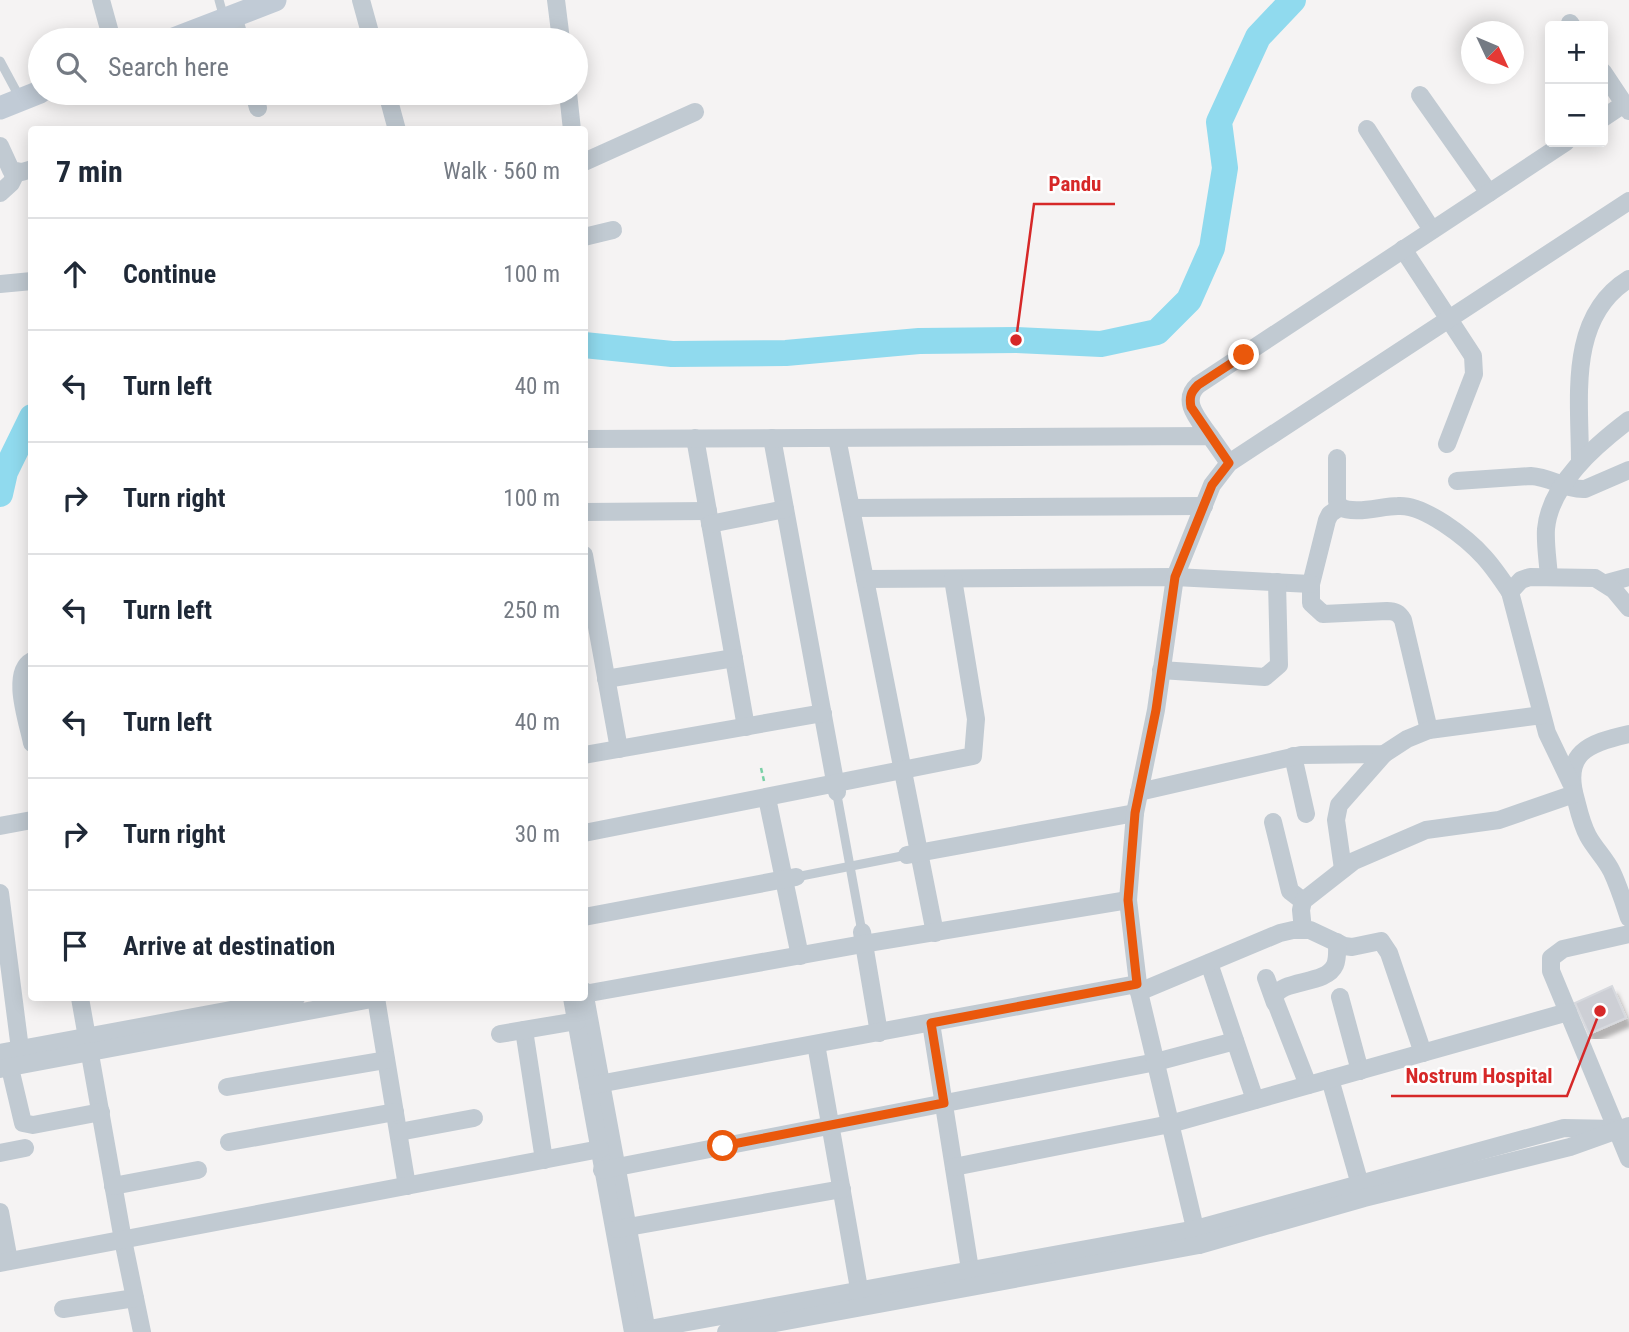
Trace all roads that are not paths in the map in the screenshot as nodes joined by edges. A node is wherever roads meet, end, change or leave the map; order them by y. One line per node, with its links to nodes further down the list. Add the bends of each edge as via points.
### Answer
1 (101, 0): 6 (street)
2 (275, 0): 5 (street)
3 (361, 0): 9 (street)
4 (556, 0): 10 (street)
5 (226, 12): 7 (street); 8 (street)
6 (109, 28)
7 (195, 28)
8 (234, 28)
9 (369, 28)
10 (560, 28)
11 (0, 61): 14 (lane)
12 (1608, 79): 17 (street)
13 (1420, 95): 28 (street)
14 (20, 100)
15 (390, 105): 20 (street)
16 (569, 105): 21 (street)
17 (1627, 107): 19 (street)
18 (695, 112): 25 (street)
19 (1608, 116)
20 (396, 126)
21 (572, 126)
22 (1367, 129): 31 (street)
23 (0, 146): 26 (street, via 8,166)
24 (1558, 147): 28 (street)
25 (588, 160)
26 (24, 171): 27 (street)
27 (0, 193)
28 (1489, 193): 31 (street)
29 (1629, 201): 37 (street)
30 (613, 230): 32 (street)
31 (1432, 230): 33 (street)
32 (588, 236)
33 (1403, 249): 37 (street); 39 (street, via 1193,390 1191,407)
34 (1629, 279): 46 (street, via 1610,293 1583,345)
35 (28, 281): 36 (street)
36 (0, 284)
37 (1449, 319): 44 (street, via 1475,363); 47 (street)
38 (1629, 419): 46 (street)
39 (1210, 436): 42 (street); 47 (street)
40 (695, 438): 41 (street); 43 (street); 56 (street)
41 (772, 438): 42 (street); 54 (street)
42 (837, 438): 53 (street)
43 (588, 439)
44 (1447, 444)
45 (1336, 458): 52 (street)
46 (1580, 461): 50 (street)
47 (1229, 463): 51 (street, via 1212,485)
48 (1629, 470): 50 (street, via 1585,489)
49 (1457, 481): 50 (street, via 1521,475)
50 (1563, 484): 59 (street, via 1546,529)
51 (1204, 506): 53 (street); 58 (street)
52 (1340, 507): 65 (street, via 1327,520); 66 (street, via 1401,505 1423,511 1470,543)
53 (851, 508): 61 (street)
54 (785, 509): 56 (street); 72 (street)
55 (588, 512): 56 (street)
56 (709, 518): 68 (street)
57 (588, 577): 71 (street)
58 (1175, 577): 62 (street); 63 (street); 70 (street)
59 (1549, 577): 64 (street, via 1595,578); 66 (street, via 1521,580)
60 (1629, 578): 64 (street)
61 (865, 579): 62 (street); 82 (street)
62 (953, 579): 82 (street, via 976,719 973,756)
63 (1277, 582): 65 (street); 70 (street, via 1279,665 1265,677)
64 (1606, 583): 67 (street)
65 (1311, 584): 76 (street, via 1311,603 1323,614 1394,611 1399,615)
66 (1510, 592): 73 (street)
67 (1629, 608)
68 (734, 658): 71 (street); 75 (street)
69 (28, 663): 74 (street, via 20,682)
70 (1161, 670): 85 (street)
71 (607, 679): 78 (street)
72 (823, 713): 75 (street); 84 (street)
73 (1542, 715): 76 (street); 83 (street)
74 (28, 723)
75 (746, 727): 78 (street)
76 (1429, 730): 80 (street)
77 (1629, 734): 83 (street, via 1590,745 1575,761)
78 (619, 749): 79 (street)
79 (588, 754)
80 (1384, 754): 81 (street); 95 (street, via 1339,805 1336,820)
81 (1293, 756): 85 (street); 88 (street)
82 (902, 769): 84 (street); 93 (street)
83 (1572, 788): 95 (street, via 1499,820 1426,830); 101 (street, via 1584,828 1612,872)
84 (836, 789): 86 (street); 94 (lane)
85 (1139, 792): 87 (street)
86 (767, 798): 92 (street); 96 (street)
87 (1135, 813): 93 (street); 98 (street)
88 (1306, 814)
89 (28, 821): 91 (street)
90 (1273, 822): 99 (street, via 1290,891)
91 (0, 826)
92 (588, 832)
93 (913, 853): 94 (lane); 103 (street)
94 (850, 866): 96 (lane); 105 (lane)
95 (1343, 869): 99 (street)
96 (791, 878): 100 (street); 107 (street)
97 (0, 893): 130 (street)
98 (1128, 900): 103 (street); 110 (street)
99 (1303, 901): 102 (street)
100 (588, 916)
101 (1629, 918)
102 (1303, 930): 106 (street); 108 (street, via 1280,933)
103 (935, 933): 105 (street)
104 (1629, 934): 121 (street, via 1563,949 1550,958)
105 (863, 938): 107 (street); 125 (street)
106 (1337, 942): 119 (street, via 1336,962 1330,972 1280,990); 131 (street, via 1352,947 1376,941 1386,945)
107 (800, 956): 111 (street)
108 (1209, 963): 110 (street); 127 (street)
109 (1266, 978): 119 (street)
110 (1138, 988): 123 (street); 133 (street)
111 (588, 992)
112 (1340, 997): 135 (street)
113 (81, 1001): 128 (street)
114 (254, 1001): 120 (street)
115 (358, 1001): 128 (street)
116 (377, 1001): 132 (street)
117 (573, 1001): 122 (street)
118 (586, 1001): 137 (street)
119 (1275, 1003): 138 (street)
120 (221, 1004): 128 (street)
121 (1568, 1012): 131 (street); 147 (street)
122 (577, 1021): 124 (street); 137 (street)
123 (931, 1023): 125 (street); 141 (street)
124 (524, 1030): 126 (street); 154 (street)
125 (878, 1033): 129 (street)
126 (500, 1034)
127 (1235, 1041): 133 (street); 140 (street)
128 (89, 1044): 130 (street); 134 (street); 142 (street)
129 (816, 1044): 137 (street); 146 (street)
130 (20, 1049): 134 (street)
131 (1423, 1053): 135 (street)
132 (386, 1060): 139 (street); 143 (street)
133 (1156, 1062): 141 (street); 145 (street)
134 (3, 1063): 142 (street, via 23,1123)
135 (1360, 1071): 136 (street)
136 (1330, 1079): 138 (street); 161 (street)
137 (594, 1085): 151 (street); 156 (street)
138 (1308, 1085): 140 (street)
139 (227, 1087)
140 (1255, 1100): 145 (street)
141 (944, 1103): 146 (street); 155 (street)
142 (100, 1112): 158 (street)
143 (395, 1112): 148 (street); 149 (street)
144 (474, 1118): 148 (street)
145 (1170, 1124): 155 (street); 164 (street)
146 (830, 1125): 156 (street); 160 (street)
147 (1623, 1127): 153 (street); 161 (street, via 1564,1128)
148 (399, 1132): 159 (street)
149 (229, 1142)
150 (25, 1148): 152 (street)
151 (600, 1149): 154 (street); 156 (street)
152 (0, 1153)
153 (1629, 1159)
154 (544, 1160): 159 (street)
155 (954, 1167): 167 (street)
156 (609, 1168): 163 (street)
157 (198, 1170): 158 (street)
158 (113, 1186): 165 (street)
159 (407, 1186): 165 (street)
160 (842, 1189): 163 (street); 169 (street)
161 (1362, 1191): 164 (street)
162 (0, 1212): 166 (street)
163 (621, 1229): 172 (street)
164 (1197, 1237): 167 (street)
165 (123, 1240): 166 (street); 168 (street)
166 (5, 1262)
167 (972, 1278): 169 (street)
168 (135, 1298): 170 (street); 173 (street)
169 (861, 1299): 171 (street)
170 (62, 1309)
171 (760, 1317): 172 (street); 174 (street)
172 (639, 1331)
173 (142, 1332)
174 (726, 1332)

